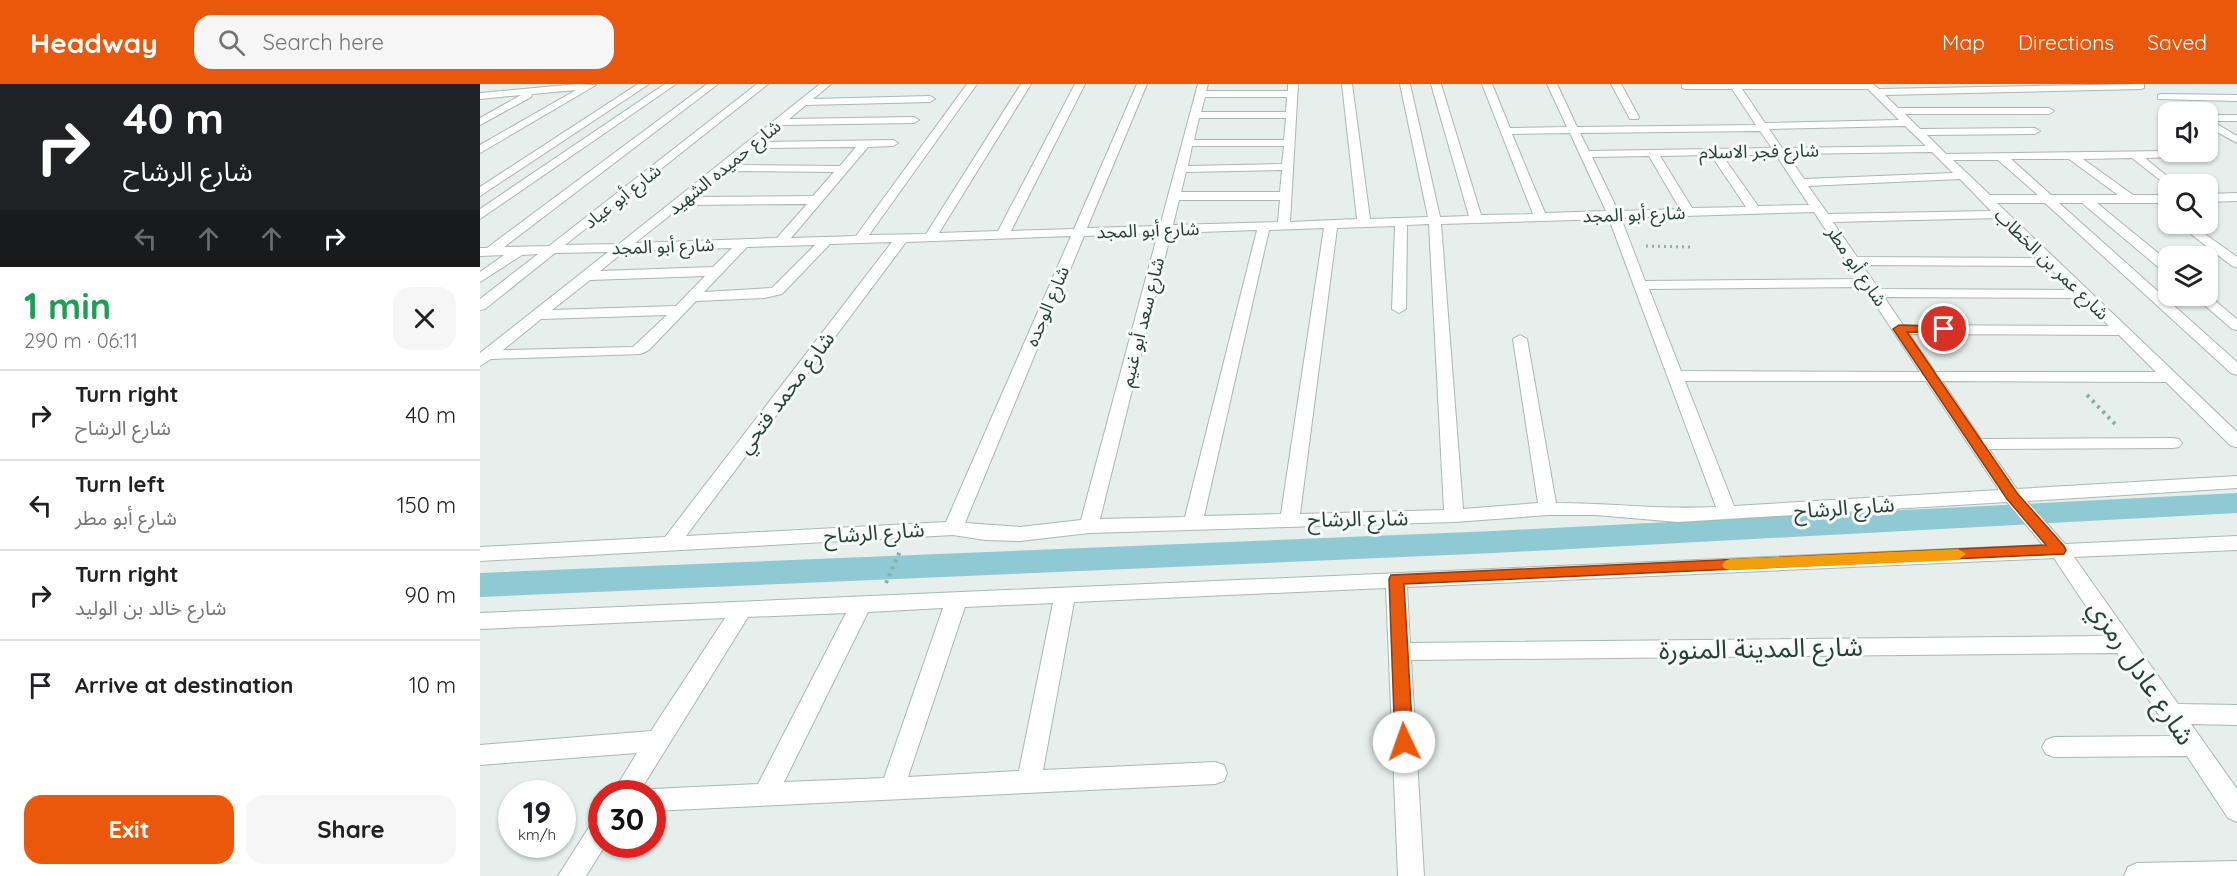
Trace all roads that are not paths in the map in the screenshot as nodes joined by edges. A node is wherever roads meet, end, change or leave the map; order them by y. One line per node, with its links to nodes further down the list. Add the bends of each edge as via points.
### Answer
1 (496, 84): 25 (street)
2 (644, 84): 70 (street)
3 (671, 84): 87 (street)
4 (713, 84): 111 (street)
5 (763, 84): 109 (street, شارع أبو عياد)
6 (826, 84): 29 (street, شارع حميده الشهيد)
7 (972, 84): 104 (street)
8 (1026, 84): 102 (street)
9 (1080, 84): 101 (street)
10 (1142, 84): 99 (street, شارع الوحده)
11 (1347, 84): 94 (street)
12 (1405, 84): 92 (street)
13 (1436, 84): 91 (street)
14 (1487, 84): 45 (street)
15 (1552, 84): 44 (street)
16 (1616, 84): 35 (street)
17 (596, 85): 22 (street); 53 (street)
18 (1734, 85): 20 (street); 21 (street); 41 (street, شارع أبو مطر)
19 (2139, 85): 21 (street); 26 (street)
20 (1685, 86)
21 (1871, 87): 31 (street, شارع عمر بن الخطاب)
22 (546, 88): 25 (street); 39 (street)
23 (1202, 89): 24 (street); 33 (street, شارع سعد أبو غنيم)
24 (1292, 89): 34 (street)
25 (480, 94)
26 (2161, 97): 27 (street); 30 (street)
27 (2237, 98)
28 (930, 99): 29 (street)
29 (804, 102): 40 (street, شارع حميده الشهيد)
30 (2170, 102)
31 (1895, 111): 32 (street); 42 (street, شارع عمر بن الخطاب)
32 (2049, 111)
33 (1195, 115): 34 (street); 48 (street, شارع سعد أبو غنيم)
34 (1291, 116): 51 (street)
35 (1634, 117)
36 (2218, 118): 37 (street)
37 (2237, 118)
38 (914, 120): 40 (street)
39 (480, 122)
40 (779, 122): 52 (street, شارع حميده الشهيد)
41 (1762, 127): 42 (street); 44 (street); 54 (street, شارع أبو مطر)
42 (1912, 127): 46 (street); 57 (street, شارع عمر بن الخطاب)
43 (2218, 129): 47 (street)
44 (1574, 130): 45 (street); 58 (street)
45 (1506, 131): 90 (street)
46 (2035, 131)
47 (2237, 140)
48 (1188, 142): 51 (street); 66 (street, شارع سعد أبو غنيم)
49 (865, 143): 50 (street); 52 (street); 65 (street)
50 (893, 143)
51 (1289, 143): 63 (street)
52 (751, 144): 64 (street, شارع حميده الشهيد)
53 (480, 150)
54 (1778, 151): 55 (street, شارع فجر الاسلام); 57 (street, شارع فجر الاسلام); 69 (street, شارع أبو مطر)
55 (1714, 152): 56 (street, شارع فجر الاسلام); 84 (street)
56 (1653, 153): 58 (street, شارع فجر الاسلام); 85 (street)
57 (1937, 153): 61 (street, شارع فجر الاسلام); 68 (street, شارع عمر بن الخطاب)
58 (1584, 154): 88 (street)
59 (2158, 154): 60 (street, شارع فجر الاسلام)
60 (2135, 155): 62 (street, شارع فجر الاسلام); 67 (street)
61 (2001, 156): 62 (street, شارع فجر الاسلام); 76 (street)
62 (2071, 156): 78 (street)
63 (1288, 167): 66 (street); 72 (street)
64 (721, 168): 65 (street); 82 (street, شارع حميده الشهيد)
65 (844, 169): 81 (street)
66 (1182, 169): 71 (street, شارع سعد أبو غنيم)
67 (2158, 174)
68 (1961, 176): 69 (street); 75 (street, شارع عمر بن الخطاب)
69 (1800, 183): 86 (street, شارع أبو مطر)
70 (480, 192)
71 (1174, 196): 72 (street); 98 (street, شارع سعد أبو غنيم)
72 (1286, 196): 96 (street)
73 (2237, 197): 74 (street)
74 (2218, 198)
75 (1985, 199): 76 (street); 89 (street, شارع عمر بن الخطاب)
76 (2047, 199): 77 (street); 133 (street)
77 (2085, 199): 78 (street); 112 (street)
78 (2130, 199): 79 (street)
79 (2151, 199): 80 (street); 83 (street)
80 (2158, 199)
81 (817, 200): 82 (street); 106 (street)
82 (681, 201): 108 (street, شارع حميده الشهيد)
83 (2158, 204)
84 (1754, 210): 85 (street, شارع أبو المجد); 86 (street, شارع أبو المجد)
85 (1688, 212): 88 (street, شارع أبو المجد)
86 (1820, 213): 89 (street, شارع أبو المجد); 113 (street, شارع أبو مطر)
87 (480, 214)
88 (1613, 214): 90 (street, شارع أبو المجد); 119 (street)
89 (2000, 214): 114 (street, شارع عمر بن الخطاب)
90 (1540, 217): 91 (street, شارع أبو المجد)
91 (1476, 219): 92 (street, شارع أبو المجد)
92 (1435, 220): 93 (street, شارع أبو المجد); 144 (street)
93 (1401, 222): 94 (street, شارع أبو المجد); 125 (street)
94 (1364, 223): 95 (street, شارع أبو المجد)
95 (1331, 224): 96 (street, شارع أبو المجد); 145 (street)
96 (1284, 225): 97 (street, شارع أبو المجد)
97 (1264, 226): 98 (street, شارع أبو المجد); 146 (street)
98 (1166, 229): 99 (street, شارع أبو المجد); 147 (street, شارع سعد أبو غنيم)
99 (1079, 232): 101 (street, شارع أبو المجد); 148 (street, شارع الوحده)
100 (2198, 234): 115 (street)
101 (1002, 235): 102 (street, شارع أبو المجد)
102 (930, 237): 103 (street, شارع أبو المجد)
103 (902, 238): 104 (street, شارع أبو المجد); 151 (street, شارع محمد فتحي)
104 (859, 240): 105 (street, شارع أبو المجد)
105 (826, 241): 106 (street, شارع أبو المجد); 122 (street, via 777,291)
106 (781, 242): 107 (street, شارع أبو المجد)
107 (743, 244): 108 (street, شارع أبو المجد); 116 (street)
108 (622, 248): 109 (street, شارع أبو المجد); 117 (street, شارع حميده الشهيد)
109 (554, 250): 110 (street, شارع أبو المجد); 123 (street, شارع أبو عياد)
110 (518, 251): 111 (street, شارع أبو المجد); 118 (street)
111 (485, 252)
112 (2158, 260)
113 (1853, 261): 114 (street); 120 (street, شارع أبو مطر)
114 (2050, 262): 121 (street, شارع عمر بن الخطاب)
115 (2237, 263)
116 (717, 270): 117 (street); 122 (street)
117 (587, 276): 127 (street, شارع حميده الشهيد)
118 (480, 278)
119 (1640, 285): 120 (street); 134 (street)
120 (1871, 288): 121 (street); 129 (street, شارع أبو مطر)
121 (2084, 294): 130 (street, شارع عمر بن الخطاب)
122 (692, 297): 126 (street)
123 (480, 306)
124 (2213, 306): 128 (street)
125 (1399, 309)
126 (680, 310): 127 (street); 132 (street, via 644,347 632,352)
127 (538, 315): 132 (street, شارع حميده الشهيد)
128 (2237, 326)
129 (1899, 329): 130 (street); 135 (street, شارع أبو مطر)
130 (2122, 331): 136 (street, شارع عمر بن الخطاب)
131 (1520, 339): 142 (street)
132 (484, 358)
133 (2237, 370)
134 (1676, 376): 135 (street); 143 (street)
135 (1931, 377): 136 (street); 139 (street, شارع أبو مطر)
136 (2170, 377): 138 (street, شارع عمر بن الخطاب)
137 (2173, 442): 139 (street)
138 (2237, 442)
139 (1976, 444): 141 (street, شارع أبو مطر)
140 (2237, 482): 141 (street, شارع الرشاح)
141 (2016, 500): 143 (street, شارع الرشاح); 149 (street, شارع أبو مطر)
142 (1548, 509): 143 (street, شارع الرشاح, via 1678,516); 144 (street, شارع الرشاح)
143 (1728, 514)
144 (1454, 516): 145 (street, شارع الرشاح)
145 (1290, 520): 146 (street, شارع الرشاح)
146 (1193, 522): 147 (street, شارع الرشاح)
147 (1089, 526): 148 (street, شارع الرشاح, via 1020,534)
148 (953, 528): 151 (street, شارع الرشاح)
149 (2052, 542): 150 (street); 153 (street); 159 (street, شارع عادل رمزي)
150 (2237, 543)
151 (669, 545): 152 (street, شارع الرشاح)
152 (480, 554)
153 (1396, 579): 154 (street); 160 (street)
154 (1065, 595): 155 (street); 169 (street)
155 (957, 600): 156 (street); 170 (street)
156 (869, 603): 157 (street); 171 (street)
157 (742, 609): 158 (street); 163 (street)
158 (480, 621)
159 (2123, 644): 160 (street, شارع المدينة المنورة); 161 (street, شارع عادل رمزي)
160 (1400, 652): 177 (street)
161 (2171, 714): 162 (street); 164 (street, شارع عادل رمزي)
162 (2237, 716)
163 (657, 741): 166 (street); 168 (street)
164 (2193, 746): 165 (street); 173 (street, شارع عادل رمزي)
165 (2054, 747)
166 (480, 755)
167 (1215, 773): 169 (street)
168 (633, 780)
169 (1029, 782): 170 (street)
170 (892, 789): 171 (street)
171 (766, 794): 172 (street)
172 (666, 799)
173 (2237, 810)
174 (588, 850): 176 (street)
175 (2237, 874): 178 (street)
176 (571, 876)
177 (1410, 876)
178 (2138, 876)

